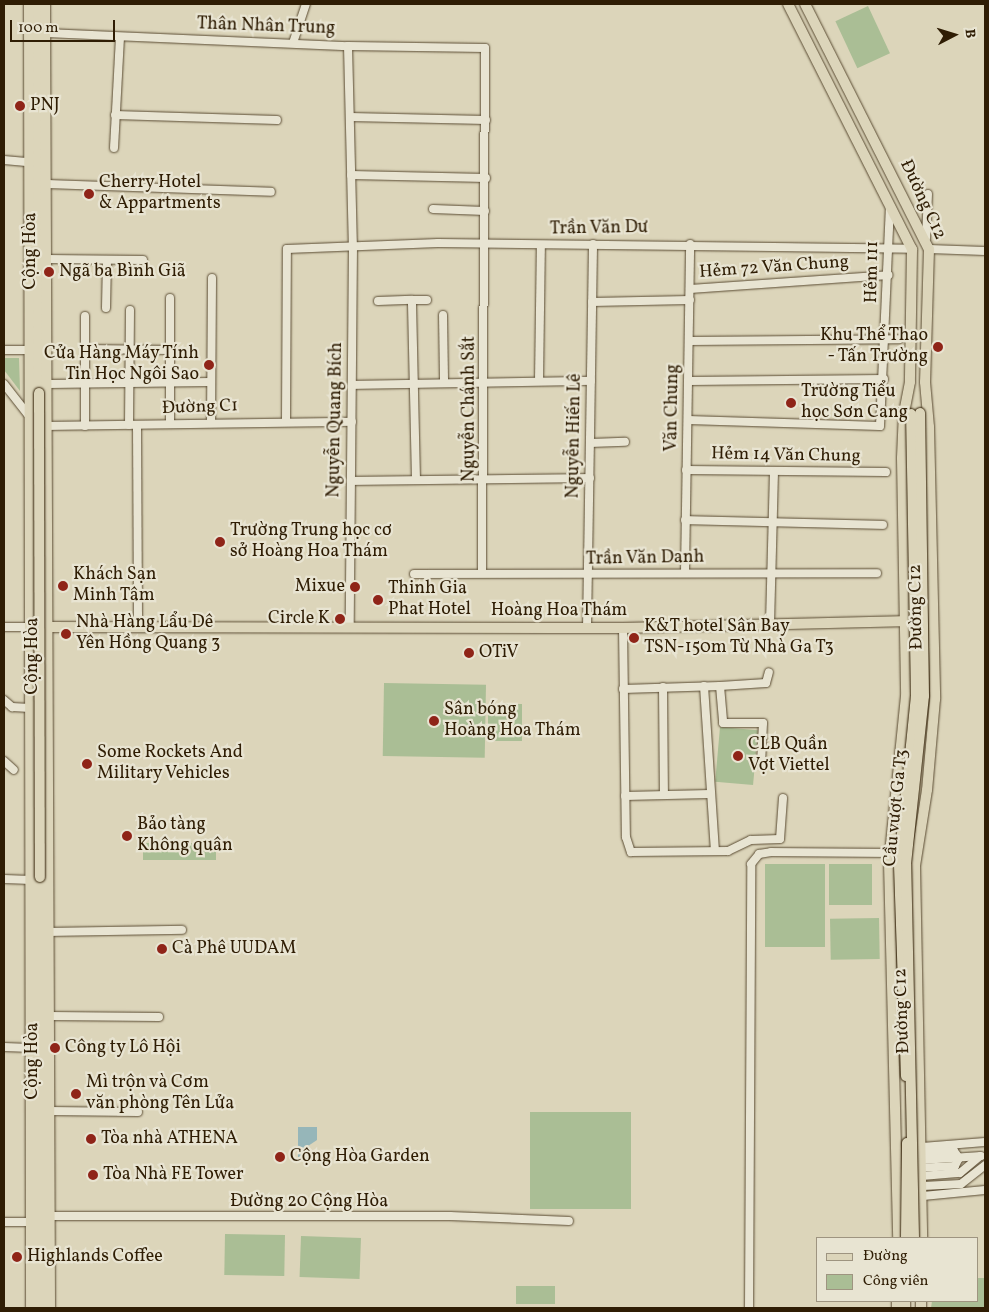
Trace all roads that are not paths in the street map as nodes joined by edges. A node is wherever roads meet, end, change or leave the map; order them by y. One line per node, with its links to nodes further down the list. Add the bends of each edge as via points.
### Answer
1 (29, 4): 18 (main road, Cộng Hòa)
2 (38, 4): 135 (main road, Cộng Hòa, bridge)
3 (46, 4): 7 (main road, Cộng Hòa)
4 (306, 4): 9 (street)
5 (788, 4): 24 (main road, Đường C12)
6 (805, 4): 27 (main road, Đường C12)
7 (46, 33): 8 (street, Thân Nhân Trung); 21 (main road, Cộng Hòa)
8 (120, 37): 9 (street, Thân Nhân Trung); 12 (street)
9 (293, 43): 10 (street, Thân Nhân Trung)
10 (348, 46): 11 (street, Thân Nhân Trung); 13 (street, Nguyễn Quang Bích)
11 (485, 48): 15 (street, Nguyễn Chánh Sắt)
12 (115, 115): 14 (street); 16 (street)
13 (350, 117): 15 (street); 19 (street, Nguyễn Quang Bích)
14 (278, 120)
15 (486, 120): 20 (street, Nguyễn Chánh Sắt)
16 (114, 148)
17 (4, 160): 18 (street)
18 (29, 162): 58 (main road, Cộng Hòa)
19 (351, 175): 20 (street); 30 (street, Nguyễn Quang Bích)
20 (486, 178): 26 (street, Nguyễn Chánh Sắt)
21 (47, 184): 22 (street); 37 (main road, Cộng Hòa)
22 (271, 192)
23 (928, 194): 27 (street)
24 (890, 208): 33 (street, Hẻm 111); 35 (main road, Đường C12)
25 (433, 209): 26 (street)
26 (485, 211): 31 (street, Nguyễn Chánh Sắt)
27 (926, 238): 34 (main road, Đường C12)
28 (593, 244): 29 (street, Trần Văn Dư); 32 (street, Trần Văn Dư); 48 (street, Nguyễn Hiến Lê)
29 (690, 244): 33 (street, Trần Văn Dư); 42 (street, Văn Chung)
30 (353, 245): 31 (street, Trần Văn Dư); 76 (street, Nguyễn Quang Bích); 80 (street, Trần Văn Dư, via 287,249)
31 (486, 245): 32 (street, Trần Văn Dư); 63 (street, Nguyễn Chánh Sắt)
32 (541, 245): 64 (street)
33 (888, 248): 35 (street, Trần Văn Dư); 40 (street, Hẻm 111)
34 (929, 249): 36 (street); 71 (main road, Đường C12)
35 (912, 250): 70 (main road, Đường C12)
36 (985, 251)
37 (47, 259): 38 (street); 74 (main road, Cộng Hòa)
38 (107, 260): 39 (street); 49 (street)
39 (143, 260)
40 (889, 275): 42 (street, Hẻm 72 Văn Chung); 55 (street, Hẻm 111)
41 (212, 278): 68 (street)
42 (690, 289): 47 (street, Văn Chung)
43 (170, 298): 60 (street)
44 (378, 300): 45 (street)
45 (412, 300): 46 (street); 69 (street)
46 (427, 300)
47 (690, 300): 48 (street); 54 (street, Văn Chung)
48 (592, 302): 65 (street, Nguyễn Hiến Lê)
49 (106, 308)
50 (130, 310): 59 (street)
51 (443, 315): 62 (street)
52 (85, 316): 56 (street)
53 (899, 340): 55 (street)
54 (689, 341): 55 (street); 66 (street, Văn Chung)
55 (886, 341): 61 (street, Hẻm 111)
56 (85, 349): 59 (street); 75 (street)
57 (4, 350): 58 (street)
58 (29, 350): 78 (main road, Cộng Hòa)
59 (130, 350): 60 (street); 72 (street)
60 (170, 350): 67 (street)
61 (884, 378): 66 (street); 79 (street, Hẻm 111, via 880,426)
62 (444, 381): 63 (street); 69 (street)
63 (485, 381): 64 (street); 92 (street, Nguyễn Chánh Sắt)
64 (539, 381): 65 (street)
65 (591, 381): 88 (street, Nguyễn Hiến Lê)
66 (689, 381): 79 (street, Văn Chung)
67 (170, 382): 68 (street); 72 (street); 83 (street)
68 (211, 382): 82 (street)
69 (414, 382): 76 (street); 94 (street)
70 (910, 382): 77 (main road, Cầu vượt Ga T3); 108 (main road, Đường C12, via 904,412 902,458)
71 (925, 382): 77 (main road, Cầu vượt Ga T3); 107 (main road, Đường C12)
72 (130, 383): 75 (street); 84 (street)
73 (4, 384): 78 (street)
74 (48, 384): 75 (street); 85 (main road, Cộng Hòa)
75 (85, 384): 86 (street)
76 (352, 384): 81 (street, Nguyễn Quang Bích)
77 (915, 413): 160 (main road, Cầu vượt Ga T3, bridge, via 916,696 899,863 906,1082); 161 (main road, Cầu vượt Ga T3, bridge, via 924,696 906,864)
78 (29, 416): 105 (main road, Cộng Hòa)
79 (688, 420): 89 (street, Văn Chung)
80 (286, 421): 81 (street, Đường C1); 82 (street, Đường C1)
81 (352, 422): 95 (street, Nguyễn Quang Bích)
82 (211, 423): 83 (street, Đường C1)
83 (170, 424): 84 (street, Đường C1)
84 (133, 425): 86 (street, Đường C1); 114 (street)
85 (48, 426): 86 (street, Đường C1); 104 (main road, Cộng Hòa)
86 (85, 426)
87 (624, 442): 88 (street)
88 (590, 443): 93 (street, Nguyễn Hiến Lê)
89 (686, 470): 90 (street, Hẻm 14 Văn Chung); 96 (street, Văn Chung)
90 (774, 471): 91 (street, Hẻm 14 Văn Chung); 97 (street)
91 (886, 472)
92 (484, 478): 93 (street); 94 (street); 100 (street, Nguyễn Chánh Sắt)
93 (590, 478): 106 (street, Nguyễn Hiến Lê)
94 (416, 480): 95 (street)
95 (351, 481): 110 (street, Nguyễn Quang Bích)
96 (685, 520): 97 (street); 99 (street, Văn Chung)
97 (772, 522): 98 (street); 101 (street)
98 (883, 525)
99 (685, 572): 101 (street, Trần Văn Danh); 106 (street, Trần Văn Danh)
100 (482, 573): 103 (street, Trần Văn Danh); 106 (street, Trần Văn Danh)
101 (771, 573): 102 (street, Trần Văn Danh); 109 (street)
102 (877, 573)
103 (414, 574)
104 (49, 575): 105 (main road); 113 (main road, Cộng Hòa)
105 (29, 576): 112 (main road, Cộng Hòa)
106 (588, 576): 115 (street, Nguyễn Hiến Lê)
107 (933, 620): 108 (main road, Hoàng Hoa Thám); 142 (main road, Đường C12, via 935,699 915,866)
108 (906, 621): 109 (main road, Hoàng Hoa Thám); 134 (main road, Đường C12, via 906,696)
109 (770, 624): 116 (main road, Hoàng Hoa Thám)
110 (350, 626): 114 (main road, Hoàng Hoa Thám); 115 (main road, Hoàng Hoa Thám)
111 (4, 627): 112 (street, Hoàng Hoa Thám)
112 (30, 627): 113 (main road, Hoàng Hoa Thám); 118 (main road, Cộng Hòa)
113 (49, 627): 114 (main road, Hoàng Hoa Thám); 119 (main road, Cộng Hòa)
114 (138, 627)
115 (587, 628): 116 (main road, Hoàng Hoa Thám)
116 (623, 628): 123 (street)
117 (768, 672): 121 (street, via 766,683)
118 (30, 676): 119 (main road); 125 (main road, Cộng Hòa)
119 (49, 676): 138 (main road, Cộng Hòa)
120 (704, 686): 121 (street); 122 (street); 129 (street)
121 (720, 686): 127 (street, via 723,722 763,723)
122 (664, 687): 123 (street); 131 (street)
123 (624, 689): 130 (street)
124 (4, 700): 125 (street, via 12,707)
125 (30, 708): 135 (main road, Cộng Hòa)
126 (4, 761): 128 (street)
127 (762, 764)
128 (14, 770)
129 (710, 794): 131 (street); 133 (street)
130 (625, 796): 131 (street); 133 (street, via 626,837 631,852)
131 (664, 796)
132 (783, 798): 133 (street, via 780,839 751,840 728,851)
133 (714, 851)
134 (890, 853): 141 (main road, Đường C12); 166 (street, via 771,852 759,854 751,864)
135 (36, 878): 136 (street); 144 (main road, Cộng Hòa); 164 (main road, Cộng Hòa)
136 (4, 879)
137 (182, 930): 138 (street)
138 (50, 932): 139 (main road, Cộng Hòa)
139 (49, 1016): 140 (street); 145 (main road, Cộng Hòa)
140 (159, 1017)
141 (894, 1017): 142 (main road); 151 (main road, Đường C12)
142 (920, 1023): 152 (main road, Đường C12)
143 (4, 1047): 144 (street)
144 (31, 1048): 158 (main road, Cộng Hòa)
145 (49, 1111): 146 (street); 155 (main road, Cộng Hòa)
146 (138, 1112)
147 (985, 1142): 152 (street)
148 (983, 1156): 149 (street); 152 (street, via 960,1173)
149 (959, 1158): 152 (street, via 955,1166); 152 (street, via 954,1151)
150 (985, 1165): 152 (street, via 961,1184)
151 (898, 1168): 152 (main road); 154 (main road, Đường C12)
152 (922, 1170): 153 (street); 154 (main road); 162 (main road, Đường C12)
153 (985, 1190)
154 (898, 1197): 159 (main road, Đường C12)
155 (49, 1216): 156 (street, Đường 20 Cộng Hòa, via 450,1216); 165 (main road, Cộng Hòa)
156 (569, 1221)
157 (4, 1222): 158 (street)
158 (31, 1222): 163 (main road, Cộng Hòa)
159 (898, 1237)
160 (906, 1237)
161 (914, 1237)
162 (922, 1237)
163 (31, 1308)
164 (40, 1308)
165 (50, 1308)
166 (750, 1308)

